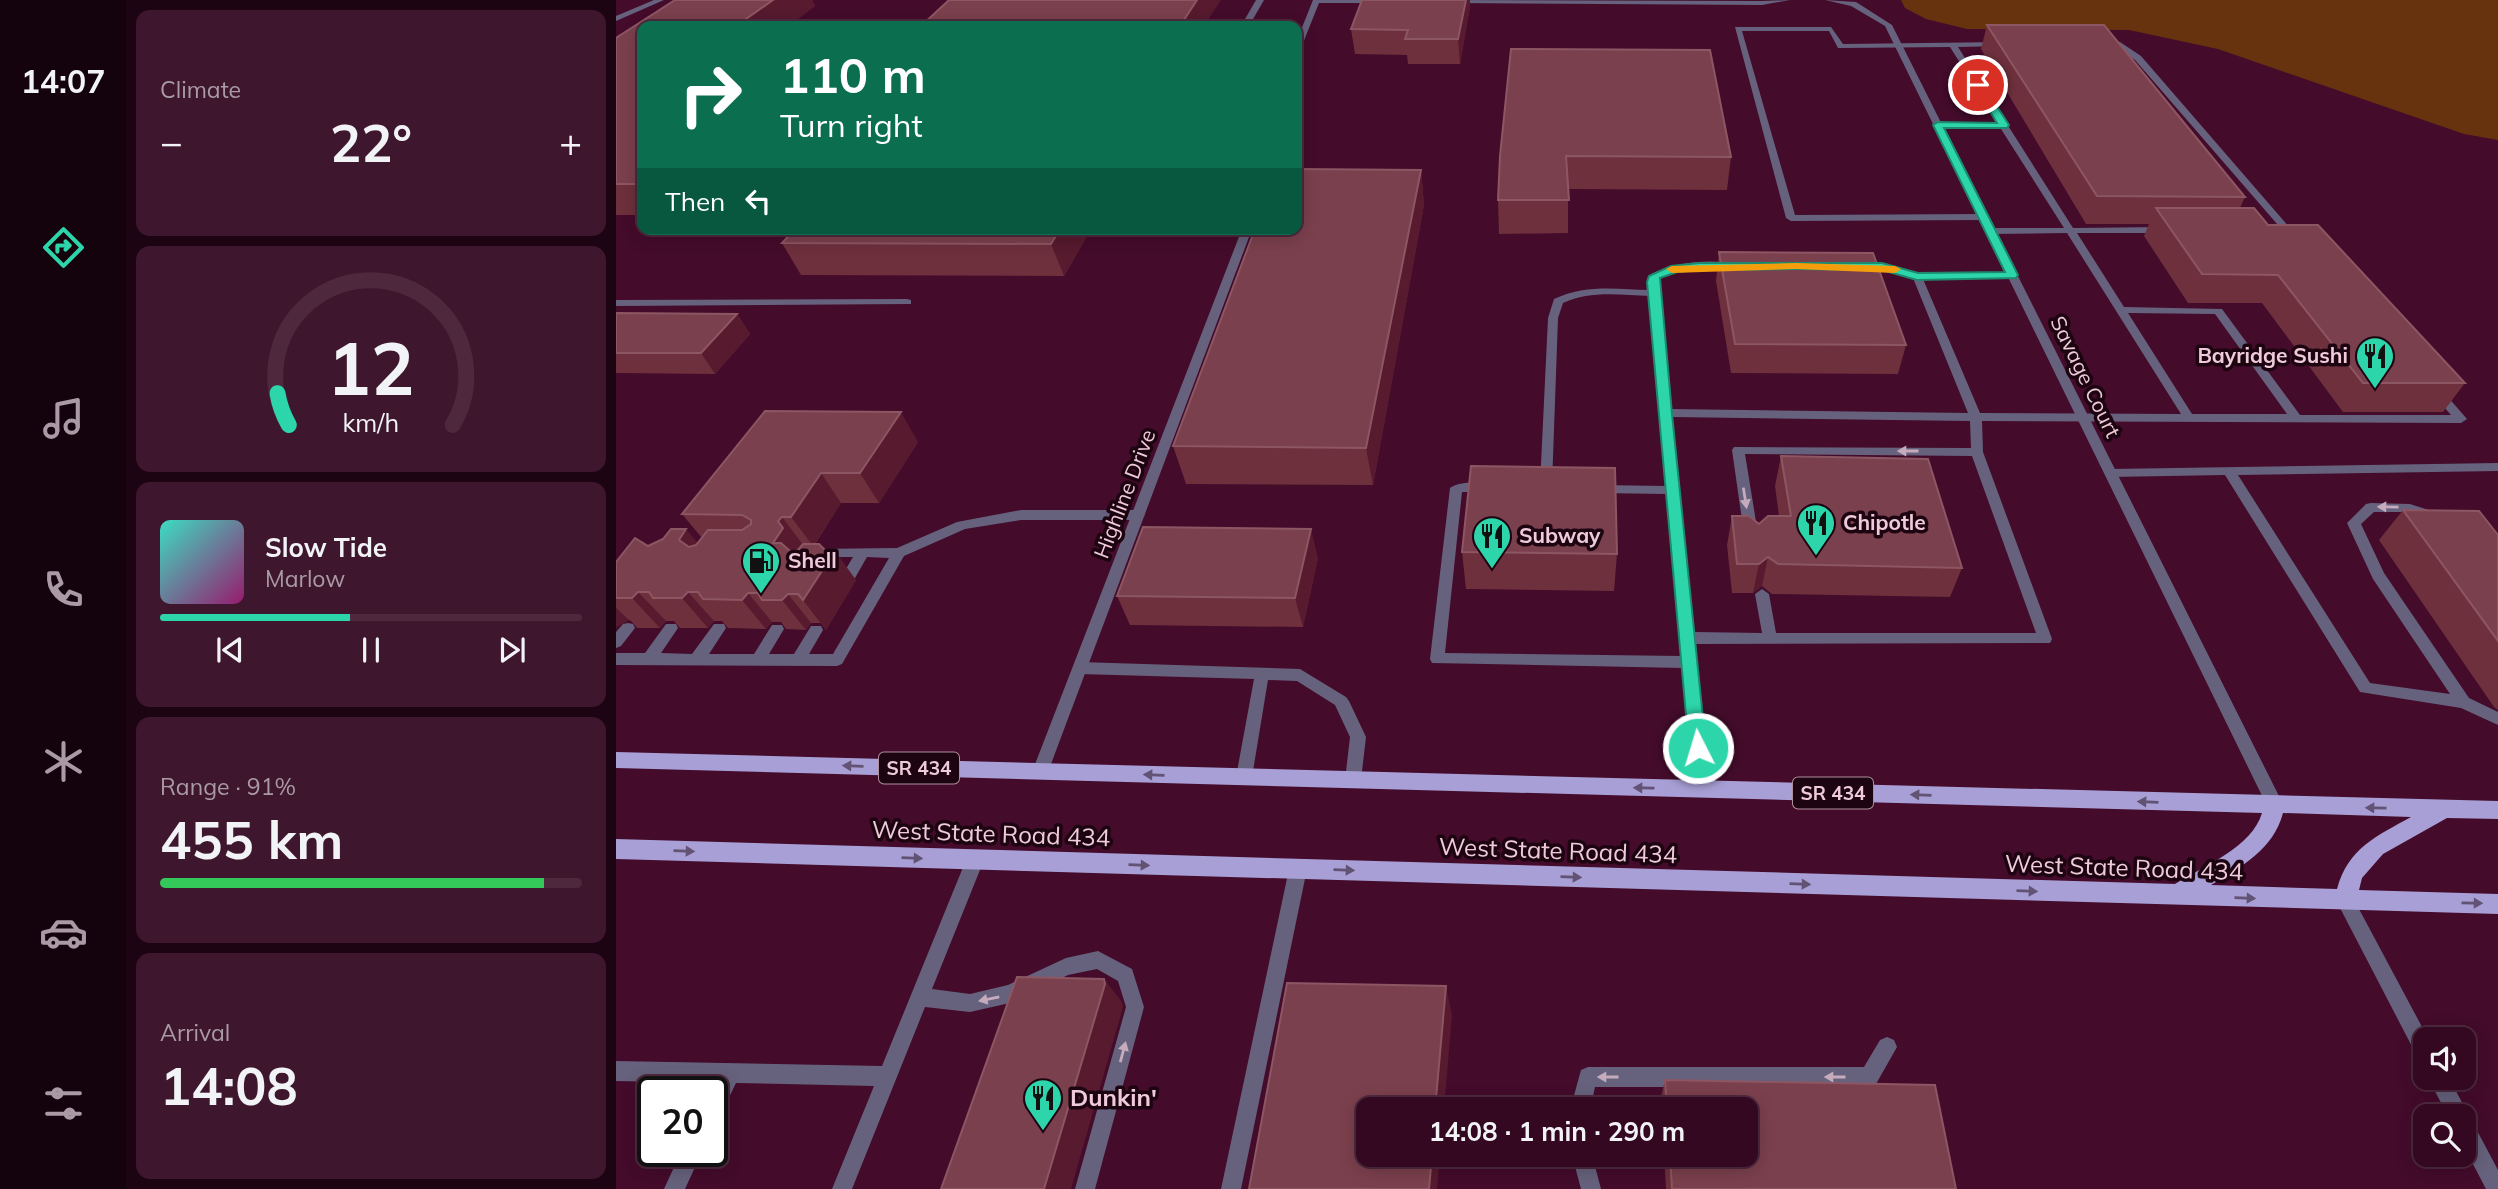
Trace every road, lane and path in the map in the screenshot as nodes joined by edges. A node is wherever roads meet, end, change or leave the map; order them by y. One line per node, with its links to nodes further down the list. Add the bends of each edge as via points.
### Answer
1 (660, 0): 9 (street)
2 (1260, 0): 10 (street)
3 (1317, 0): 6 (street); 11 (street)
4 (1786, 0): 8 (street)
5 (1829, 0): 15 (street, Savage Court, via 1853,4 1888,25)
6 (1384, 1)
7 (1437, 1): 8 (street)
8 (1556, 1)
9 (616, 19)
10 (1248, 21)
11 (1302, 36)
12 (1952, 44): 13 (street); 15 (street); 17 (street)
13 (2008, 44)
14 (2090, 44): 22 (street, via 2117,44 2138,58 2292,234)
15 (1898, 45): 16 (street, Savage Court); 18 (street, via 1841,46 1831,29 1738,29 1791,218)
16 (1938, 125): 17 (street); 18 (street, Savage Court)
17 (2004, 125): 20 (street)
18 (1983, 217): 19 (street, Savage Court)
19 (1990, 230): 20 (street); 26 (street, Savage Court)
20 (2071, 230): 21 (street); 31 (street)
21 (2179, 230)
22 (2274, 230)
23 (1245, 235): 47 (street, Highline Drive)
24 (1755, 266): 28 (street, via 1699,266 1662,272 1655,276)
25 (1846, 267): 27 (street, via 1882,267)
26 (2012, 275): 27 (street); 34 (street, Savage Court)
27 (1917, 276): 35 (street)
28 (1655, 293): 33 (street); 44 (street, via 1578,293 1558,301 1553,318)
29 (907, 302): 30 (street)
30 (616, 303)
31 (2121, 310): 36 (street); 37 (street, via 2218,311)
32 (2425, 379): 37 (street, via 2461,419)
33 (1665, 414): 35 (street); 46 (street)
34 (2082, 416): 35 (street); 36 (street); 41 (street, Savage Court)
35 (1976, 417): 38 (street)
36 (2189, 418): 37 (street)
37 (2296, 418)
38 (1977, 452): 49 (street, one-way to 49, via 1738,450); 61 (street, via 2045,639)
39 (2493, 467): 40 (street); 42 (street)
40 (2229, 471): 41 (street); 71 (street, via 2365,688)
41 (2110, 473): 78 (street, Savage Court)
42 (2498, 478)
43 (1494, 488): 68 (street, via 1456,488 1437,659)
44 (1546, 489)
45 (1584, 489): 46 (street)
46 (1673, 490): 60 (street)
47 (1138, 515): 52 (street, via 1021,515 962,525); 69 (street, Highline Drive)
48 (2451, 523): 71 (street, one-way to 71, via 2410,508 2371,507 2354,523 2378,575)
49 (1753, 546)
50 (809, 552): 51 (street, via 824,558)
51 (863, 553): 52 (street); 53 (street)
52 (899, 553): 67 (street, via 837,660)
53 (850, 574)
54 (1762, 594): 61 (street)
55 (628, 628): 62 (street)
56 (671, 628): 64 (street)
57 (719, 628): 65 (street)
58 (777, 629): 66 (street)
59 (816, 630): 67 (street)
60 (1687, 638): 61 (street); 68 (street)
61 (1770, 638)
62 (616, 642)
63 (616, 659): 64 (street)
64 (648, 660): 65 (street)
65 (696, 660): 66 (street)
66 (758, 660): 67 (street)
67 (798, 660)
68 (1690, 662): 77 (street)
69 (1080, 668): 70 (street); 74 (street, Highline Drive)
70 (1262, 674): 75 (street); 76 (street, via 1300,675 1341,701 1358,737)
71 (2464, 702): 72 (street)
72 (2498, 719)
73 (616, 760): 74 (main road, SR 434, one-way to 73)
74 (1040, 772): 75 (main road, SR 434, one-way to 74)
75 (1244, 777): 76 (main road, SR 434)
76 (1353, 780): 77 (main road, SR 434, one-way to 76)
77 (1702, 789): 78 (main road, SR 434, one-way to 77)
78 (2275, 805): 79 (main road, SR 434, one-way to 78); 84 (main road, via 2269,826 2250,849)
79 (2444, 809): 80 (main road, SR 434); 85 (main road, via 2376,847 2352,873)
80 (2498, 810)
81 (616, 849): 82 (main road, West State Road 434, one-way to 82)
82 (975, 860): 83 (main road, West State Road 434, one-way to 83); 87 (street)
83 (1298, 869): 84 (main road, West State Road 434, one-way to 84); 101 (street)
84 (2176, 896): 85 (main road, West State Road 434, one-way to 85)
85 (2345, 900): 86 (main road, West State Road 434, one-way to 86); 88 (street)
86 (2498, 904)
87 (920, 997): 92 (street); 100 (street, one-way to 87, via 1135,1006 1125,975 1098,960 1066,967 1010,994 970,1003)
88 (2413, 1028)
89 (1887, 1047): 94 (street, one-way to 94, via 1869,1077 1588,1077)
90 (616, 1071): 91 (street)
91 (730, 1073): 92 (street); 93 (street)
92 (888, 1076): 99 (street)
93 (728, 1077)
94 (1583, 1097)
95 (2476, 1149): 103 (street)
96 (685, 1167): 98 (street)
97 (1585, 1167): 102 (street)
98 (674, 1189)
99 (842, 1189)
100 (1085, 1189)
101 (1231, 1189)
102 (1591, 1189)
103 (2497, 1189)

